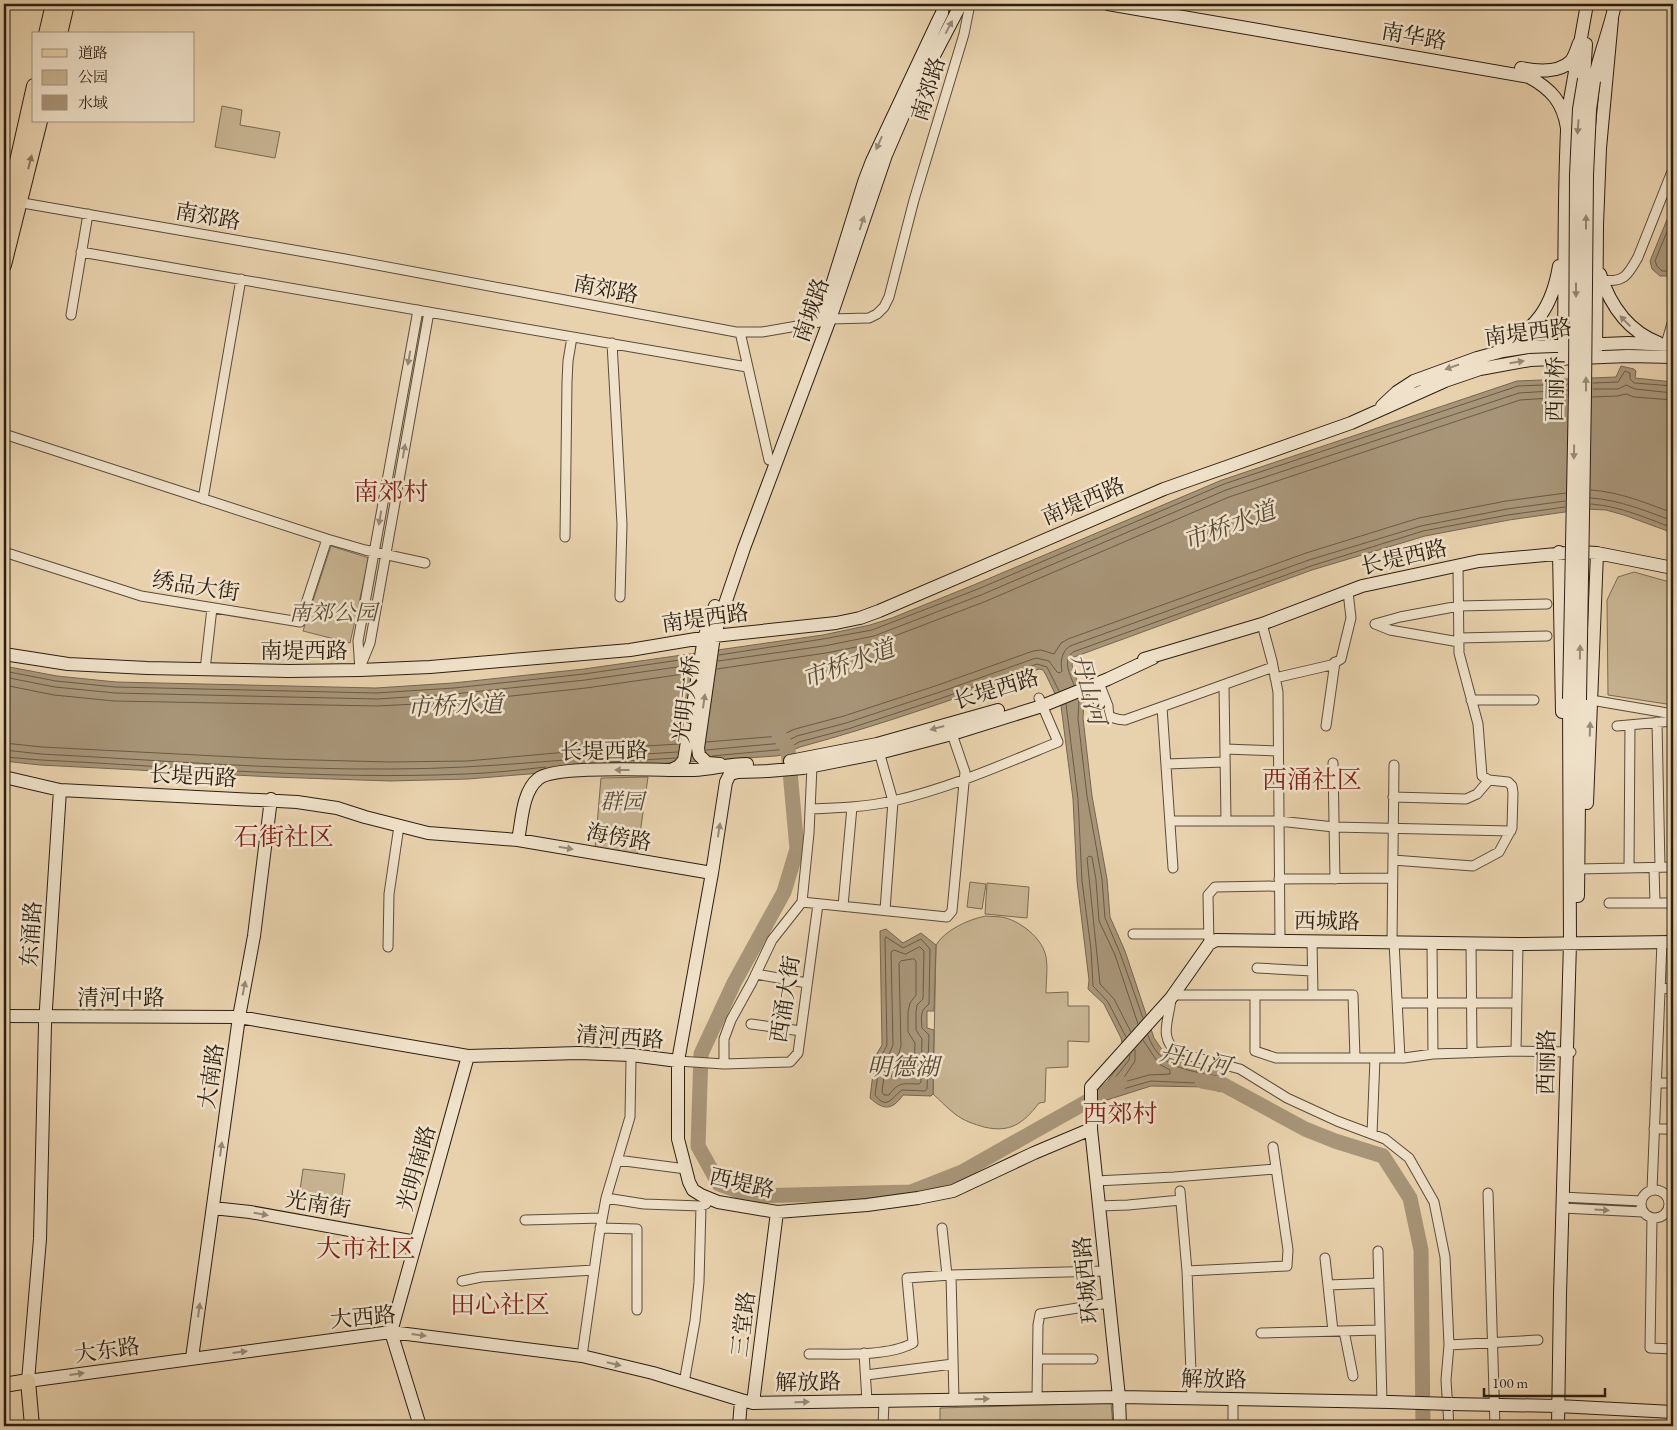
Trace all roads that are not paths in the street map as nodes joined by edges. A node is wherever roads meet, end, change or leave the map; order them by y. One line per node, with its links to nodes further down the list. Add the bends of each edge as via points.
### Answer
1 (53, 4): 11 (main road)
2 (67, 4): 12 (main road)
3 (943, 4): 32 (street, 南城路, one-way to 32, via 864,182)
4 (961, 4): 32 (street, 南城路, one-way to 4, via 889,147)
5 (970, 4): 32 (street, 南郊路, via 889,297 884,307 869,318)
6 (1108, 4): 17 (street, 南华路, via 1528,77 1555,97 1564,112)
7 (1151, 4): 13 (street, 南华路, via 1540,71 1558,68 1571,61)
8 (1588, 4): 13 (street); 14 (street)
9 (1615, 4): 10 (street)
10 (1612, 19): 14 (street); 24 (street, via 1600,148)
11 (46, 32)
12 (60, 32)
13 (1579, 42): 17 (street)
14 (1589, 80): 78 (street, 西丽桥, bridge, via 1580,109 1576,175 1575,392)
15 (32, 95): 19 (main road)
16 (40, 122): 19 (main road, one-way to 16)
17 (1567, 128): 22 (street)
18 (1673, 170): 27 (street, via 1631,269 1621,279)
19 (9, 199): 20 (street, 南郊路); 21 (main road); 25 (main road)
20 (88, 214): 23 (street); 33 (street, 南郊路)
21 (4, 219)
22 (1564, 239): 38 (street); 39 (street, via 1552,294 1538,320 1512,342)
23 (82, 252): 26 (street); 30 (street)
24 (1597, 256): 27 (street); 37 (street)
25 (4, 265)
26 (241, 279): 28 (street); 45 (street)
27 (1602, 280): 36 (street, one-way to 27, via 1643,335 1622,318)
28 (418, 310): 29 (street); 49 (street, one-way to 49)
29 (429, 312): 34 (street); 52 (street, one-way to 29)
30 (71, 315)
31 (1673, 320): 36 (street)
32 (825, 321): 33 (street, 南郊路, via 762,332); 44 (street, 南城路); 66 (street, 南城路, via 744,548)
33 (740, 332): 41 (street)
34 (572, 336): 35 (street); 46 (street, via 567,382)
35 (612, 343): 41 (street); 59 (street, via 622,524)
36 (1669, 345): 37 (street, 南堤西路)
37 (1596, 351): 38 (street, 南堤西路); 40 (street, 南堤西路)
38 (1564, 352): 39 (street, 南堤西路, via 1528,348); 42 (street, 南堤西路, one-way to 38, via 1445,381 1480,369)
39 (1479, 358): 42 (street, 南堤西路, one-way to 42, via 1414,381)
40 (1673, 358)
41 (747, 367): 44 (street)
42 (1373, 414): 66 (street, 南堤西路, via 1164,489 860,618)
43 (4, 434): 45 (street)
44 (769, 460): 66 (street, 南城路)
45 (203, 499): 47 (street)
46 (565, 537)
47 (328, 539): 49 (street); 62 (street, 绣品大街, via 300,622)
48 (4, 552): 62 (street, 绣品大街, via 140,596)
49 (374, 552): 52 (street); 71 (street, via 358,641)
50 (1559, 552): 51 (street, 长堤西路); 55 (street, 长堤西路); 117 (street, via 1565,837)
51 (1597, 553): 53 (street, 长堤西路); 57 (street)
52 (386, 554): 54 (street); 71 (street, via 370,643)
53 (1619, 558): 56 (street, 长堤西路); 57 (street)
54 (425, 563)
55 (1458, 566): 58 (street, 长堤西路, via 1362,586); 61 (street)
56 (1673, 568)
57 (1596, 572): 78 (street)
58 (1348, 592): 63 (street, 长堤西路); 68 (street, via 1350,618 1341,659)
59 (620, 597)
60 (1546, 604): 61 (street)
61 (1458, 606): 65 (street); 65 (street, via 1376,624 1390,630)
62 (212, 608): 70 (street)
63 (1262, 624): 69 (street); 73 (street, 长堤西路, via 1153,658)
64 (1547, 636): 65 (street)
65 (1459, 640): 76 (street, via 1459,653)
66 (705, 643): 71 (street, 南堤西路, via 678,642 553,657); 95 (street, 光明大桥, one-way to 66, via 699,755 698,748); 97 (street, 光明大桥, via 684,760)
67 (4, 654): 70 (street, 南堤西路, via 68,664)
68 (1335, 662): 72 (street); 84 (street)
69 (1273, 667): 72 (street); 74 (street)
70 (205, 670): 71 (street, 南堤西路)
71 (360, 670)
72 (1275, 678): 89 (street)
73 (1090, 684): 75 (street, 长堤西路); 79 (street, via 1103,712 1114,720 1125,720)
74 (1224, 684): 79 (street); 88 (street)
75 (1046, 699): 86 (street, 长堤西路); 87 (street, 长堤西路, one-way to 87); 99 (street, via 1058,742)
76 (1471, 700): 77 (street); 100 (street, via 1478,724 1482,776)
77 (1534, 700)
78 (1580, 700): 80 (street); 117 (street, 西丽路); 117 (street, one-way to 78, via 1586,836)
79 (1162, 707): 92 (street)
80 (1673, 714)
81 (1673, 721): 82 (street)
82 (1658, 722): 83 (street); 121 (street)
83 (1630, 724): 85 (street); 120 (street)
84 (1326, 726)
85 (1617, 726)
86 (952, 734): 87 (street, 长堤西路); 99 (street, via 965,772)
87 (878, 749): 93 (street, 长堤西路); 105 (street)
88 (1225, 749): 89 (street); 90 (street)
89 (1278, 752): 110 (street)
90 (1225, 762): 92 (street); 109 (street)
91 (1333, 763): 112 (street)
92 (1166, 764): 108 (street)
93 (805, 765): 96 (street, 长堤西路); 107 (street)
94 (1394, 765): 103 (street)
95 (709, 766): 96 (street, 长堤西路); 97 (street, 长堤西路); 101 (street, 光明大桥, via 719,773)
96 (767, 767): 101 (street, 长堤西路, via 733,773 727,778)
97 (671, 770): 115 (street, 长堤西路, one-way to 115, via 579,770 544,774 533,783 527,795)
98 (4, 777): 102 (street, 长堤西路)
99 (964, 780): 105 (street); 132 (street, via 952,911 946,916)
100 (1488, 780): 103 (street, via 1477,794 1466,799); 114 (street, via 1508,782 1512,786)
101 (726, 787): 122 (street, 西堤路, one-way to 101)
102 (60, 790): 104 (street, 长堤西路); 158 (street, 东涌路)
103 (1393, 797): 113 (street)
104 (271, 800): 111 (street, 长堤西路, via 337,808); 159 (street, 大南路, one-way to 104, via 254,936)
105 (893, 801): 106 (street); 132 (street)
106 (852, 807): 107 (street); 131 (street)
107 (810, 809): 126 (street)
108 (1170, 821): 109 (street); 119 (street)
109 (1226, 821): 110 (street)
110 (1279, 821): 112 (street); 125 (street)
111 (399, 826): 115 (street, 长堤西路, via 428,833); 143 (street, via 388,894)
112 (1334, 827): 113 (street); 124 (street)
113 (1393, 829): 114 (street); 116 (street)
114 (1511, 831): 116 (street, via 1499,852 1473,866)
115 (518, 840): 122 (street, 海傍路, one-way to 122)
116 (1392, 860): 123 (street)
117 (1576, 866): 120 (street); 141 (street, 西丽路)
118 (1673, 867): 121 (street)
119 (1173, 868)
120 (1629, 868): 121 (street)
121 (1657, 868): 128 (street)
122 (712, 873): 172 (street, 西堤路)
123 (1392, 878): 124 (street); 137 (street)
124 (1335, 879): 125 (street)
125 (1279, 883): 134 (street, via 1215,887 1208,895); 135 (street)
126 (802, 902): 130 (street); 146 (street, via 772,940)
127 (1609, 903): 128 (street)
128 (1655, 903): 129 (street)
129 (1673, 903)
130 (818, 904): 131 (street); 147 (street, 西涌大街)
131 (843, 906): 132 (street)
132 (885, 910)
133 (1133, 934): 134 (street)
134 (1209, 939): 135 (street, 西城路); 152 (street)
135 (1280, 941): 136 (street, 西城路)
136 (1312, 941): 137 (street, 西城路); 145 (street)
137 (1393, 942): 138 (street, 西城路); 153 (street)
138 (1432, 942): 140 (street, 西城路); 154 (street)
139 (1668, 942): 141 (street, 西城路); 148 (street)
140 (1471, 943): 142 (street, 西城路); 155 (street)
141 (1573, 943): 142 (street, 西城路); 164 (street, 西丽路)
142 (1518, 944): 156 (street)
143 (388, 947)
144 (1257, 968): 145 (street)
145 (1312, 971): 151 (street)
146 (756, 974): 147 (street); 173 (street, via 724,1039)
147 (807, 983): 162 (street, 西涌大街)
148 (1661, 988): 149 (street); 174 (street)
149 (1673, 988)
150 (1255, 995): 151 (street); 152 (street); 167 (street, via 1255,1051 1276,1058)
151 (1313, 995): 167 (street, via 1352,995)
152 (1172, 997): 176 (street, via 1091,1087); 179 (street, via 1166,1037 1170,1047 1178,1053 1240,1069 1287,1098)
153 (1398, 1003): 154 (street); 169 (street)
154 (1432, 1003): 155 (street); 166 (street)
155 (1471, 1003): 156 (street); 165 (street)
156 (1517, 1003): 163 (street)
157 (4, 1016): 158 (street, 清河中路)
158 (45, 1020): 159 (street, 清河中路); 160 (street, 清河中路); 232 (street, 东涌路, via 40,1239)
159 (238, 1021): 170 (street, 清河西路); 194 (street, 大南路, one-way to 159)
160 (4, 1024)
161 (751, 1024): 162 (street)
162 (801, 1031): 173 (street, 西涌大街, via 798,1053 790,1062)
163 (1516, 1051): 164 (street); 165 (street)
164 (1569, 1052): 190 (street, 西丽路)
165 (1472, 1053): 166 (street)
166 (1433, 1054): 169 (street)
167 (1355, 1058): 168 (street)
168 (1376, 1058): 169 (street); 179 (street)
169 (1400, 1058)
170 (467, 1060): 171 (street, 清河西路); 172 (street, 清河西路, via 579,1053); 202 (street, 光明南路)
171 (631, 1060): 172 (street, 清河西路); 181 (street, via 630,1117)
172 (678, 1061): 173 (street, 西涌大街); 182 (street, 西堤路, via 678,1140)
173 (724, 1064)
174 (1656, 1083): 175 (street); 177 (street)
175 (1673, 1083)
176 (1091, 1129): 184 (street, 环城西路); 195 (street, 西堤路, via 953,1191 867,1205)
177 (1654, 1129): 178 (street); 185 (street)
178 (1673, 1129)
179 (1372, 1134): 221 (street, via 1385,1139 1409,1158 1434,1202 1445,1257)
180 (1273, 1147): 183 (street)
181 (617, 1160): 182 (street); 187 (street)
182 (686, 1169): 188 (street, 西堤路, via 693,1190)
183 (1276, 1169): 184 (street); 207 (street, via 1288,1250 1286,1266)
184 (1096, 1181): 193 (street, 环城西路)
185 (1652, 1190): 189 (street); 191 (street, via 1663,1193)
186 (1488, 1193): 220 (street)
187 (606, 1198): 192 (street, via 644,1204); 197 (street)
188 (712, 1200): 192 (street); 195 (street, 西堤路)
189 (1640, 1201): 190 (street); 196 (street)
190 (1566, 1203): 196 (street, one-way to 196); 245 (street, 西丽路)
191 (1671, 1203): 198 (street, via 1666,1214)
192 (701, 1206): 233 (street, via 699,1282)
193 (1099, 1206): 206 (street, 环城西路); 207 (street, via 1128,1205 1180,1195)
194 (213, 1208): 202 (street, 光南街, one-way to 202); 226 (street, 大南路, one-way to 194)
195 (777, 1212): 242 (street, 三堂路)
196 (1643, 1212): 198 (street)
197 (602, 1218): 199 (street); 200 (street)
198 (1652, 1218): 222 (street, via 1650,1348)
199 (525, 1220)
200 (600, 1228): 205 (street); 213 (street, via 637,1229)
201 (942, 1228): 208 (street)
202 (416, 1242): 217 (street, 光明南路)
203 (1378, 1251): 210 (street)
204 (1325, 1258): 211 (street)
205 (594, 1270): 209 (street); 225 (street)
206 (1106, 1271): 208 (street); 212 (street, 环城西路)
207 (1187, 1271): 237 (street)
208 (949, 1275): 223 (street, via 907,1278 913,1343 905,1348); 229 (street)
209 (462, 1281)
210 (1379, 1283): 211 (street); 214 (street)
211 (1328, 1285): 215 (street)
212 (1109, 1303): 227 (street, via 1040,1314); 235 (street, 环城西路)
213 (637, 1310)
214 (1380, 1330): 216 (street); 243 (street)
215 (1333, 1331): 216 (street); 218 (street)
216 (1344, 1331): 231 (street)
217 (391, 1332): 225 (street, 大西路, one-way to 225); 226 (street, 大西路, one-way to 217); 248 (street)
218 (1261, 1334)
219 (1538, 1340): 220 (street)
220 (1493, 1342): 221 (street); 244 (street)
221 (1449, 1345): 253 (street, via 1446,1380)
222 (1673, 1349)
223 (864, 1353): 224 (street); 230 (street)
224 (809, 1354)
225 (582, 1356): 233 (street, 大西路, one-way to 233)
226 (192, 1358): 232 (street, 大东路, one-way to 226)
227 (1038, 1359): 228 (street); 236 (street)
228 (1093, 1359)
229 (953, 1364): 230 (street); 239 (street)
230 (866, 1375): 240 (street)
231 (1354, 1376)
232 (28, 1381): 234 (main road); 247 (main road)
233 (684, 1383): 242 (street, 大西路)
234 (4, 1385)
235 (1119, 1396): 236 (street, 解放路); 237 (street, 解放路); 251 (street, 环城西路)
236 (1038, 1398): 239 (street, 解放路, one-way to 236)
237 (1192, 1398): 238 (street, 解放路)
238 (1233, 1399): 243 (street, 解放路); 252 (street)
239 (954, 1400): 241 (street, 解放路)
240 (867, 1401): 241 (street, 解放路); 242 (street, 解放路, one-way to 240)
241 (884, 1401): 250 (street)
242 (747, 1402): 249 (street, 三堂路)
243 (1386, 1402): 244 (street, 解放路, bridge)
244 (1495, 1405): 245 (street, 解放路); 254 (street)
245 (1562, 1406): 246 (street, 解放路); 255 (street, 西丽路); 256 (street, 西丽路)
246 (1673, 1412)
247 (32, 1426)
248 (420, 1426)
249 (739, 1426)
250 (883, 1426)
251 (1120, 1426)
252 (1233, 1426)
253 (1449, 1426)
254 (1494, 1426)
255 (1558, 1426)
256 (1566, 1426)

